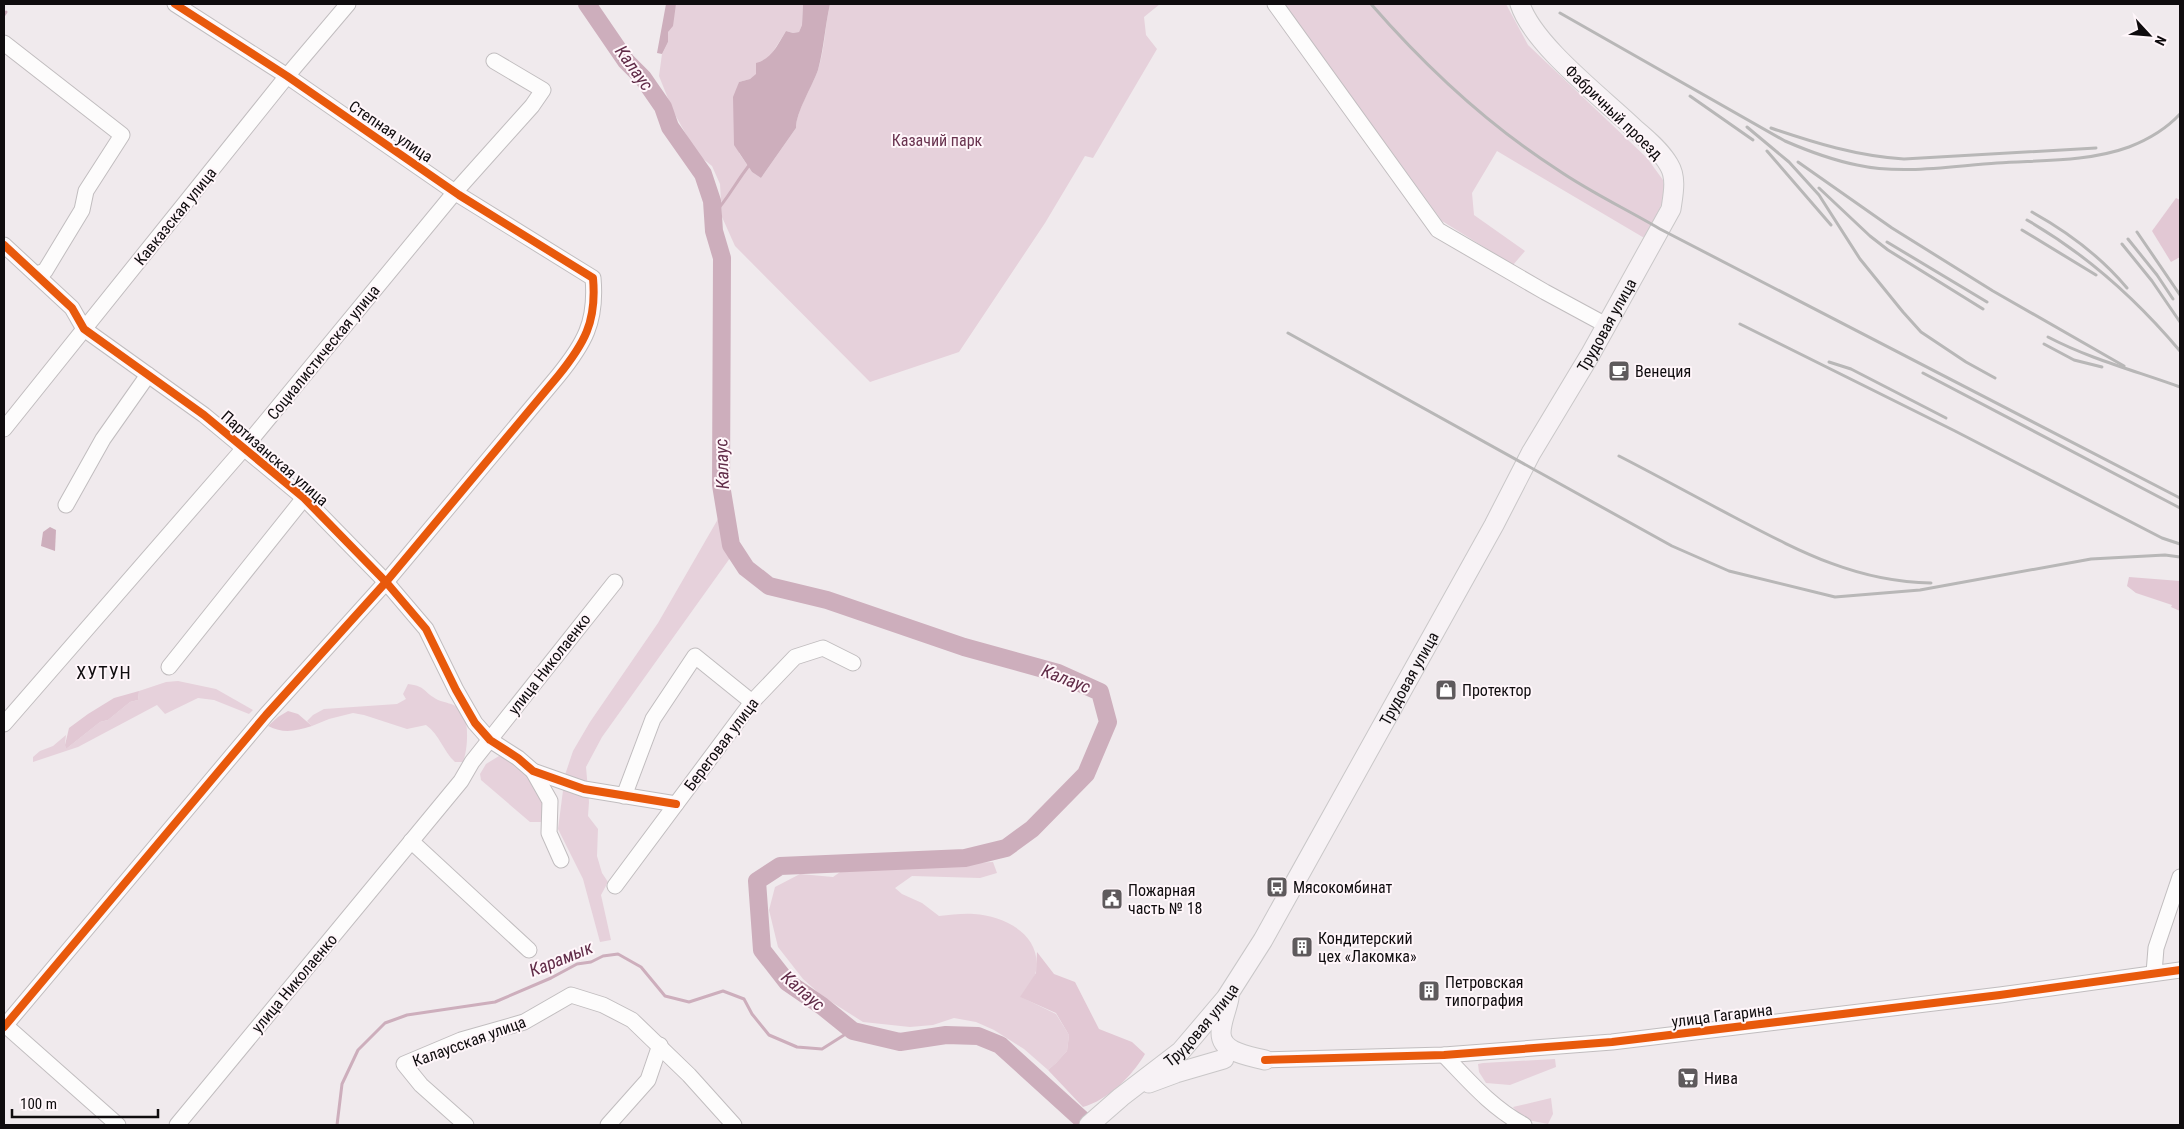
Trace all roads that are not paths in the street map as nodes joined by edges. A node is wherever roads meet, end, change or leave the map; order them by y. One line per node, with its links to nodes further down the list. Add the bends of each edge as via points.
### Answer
1 (176, 4): 7 (street, Степная улица)
2 (348, 4): 7 (street, Кавказская улица)
3 (1275, 4): 12 (street, via 1438,230)
4 (1520, 4): 9 (main road, Фабричный проезд, via 1532,26 1555,55 1648,140 1670,165 1674,187 1671,209)
5 (4, 43): 11 (street, via 122,135 86,191 82,210 72,228 45,271)
6 (494, 61): 8 (street, Социалистическая улица, via 543,90)
7 (286, 76): 8 (street, Степная улица); 13 (street, Кавказская улица)
8 (455, 192): 16 (street, Социалистическая улица); 19 (street, Степная улица, via 593,278 592,318 577,352)
9 (1660, 229): 12 (main road, Трудовая улица)
10 (4, 246): 11 (street, Партизанская улица)
11 (36, 274): 13 (street, Партизанская улица, via 72,308)
12 (1606, 325): 36 (main road, Трудовая улица, via 1531,453 1321,839)
13 (84, 329): 14 (street, Партизанская улица); 15 (street, Кавказская улица)
14 (148, 375): 16 (street, Партизанская улица); 18 (street, via 103,439)
15 (4, 429)
16 (244, 447): 17 (street, Партизанская улица); 24 (street, Социалистическая улица)
17 (304, 498): 19 (street, Партизанская улица); 22 (street, Партизанская улица)
18 (66, 505)
19 (386, 582): 25 (street, Партизанская улица, via 426,629 474,723); 37 (street, via 266,715)
20 (615, 582): 25 (street, улица Николаенко)
21 (853, 663): 23 (street, Береговая улица, via 823,648 795,657)
22 (169, 667)
23 (752, 702): 27 (street, via 695,656 653,719); 28 (street, Береговая улица)
24 (4, 724)
25 (490, 740): 26 (street, Партизанская улица); 29 (street, улица Николаенко)
26 (533, 771): 27 (street, Партизанская улица, via 584,790); 30 (street, via 550,801 550,833)
27 (624, 796): 28 (street, Партизанская улица)
28 (676, 804): 32 (street, Береговая улица)
29 (411, 841): 33 (street); 45 (street, улица Николаенко)
30 (561, 860)
31 (2180, 877): 35 (street, via 2156,948)
32 (615, 886)
33 (529, 950)
34 (2180, 970): 35 (street, улица Гагарина)
35 (2154, 973): 40 (street, улица Гагарина, via 1671,1036)
36 (1230, 992): 39 (main road, Трудовая улица); 42 (main road, via 1220,1034 1226,1046 1240,1054)
37 (4, 1025): 44 (street)
38 (660, 1045): 46 (street, Калаусская улица, via 632,1020 603,1004 571,995 524,1022 461,1040 404,1064); 47 (street, via 648,1080); 48 (street, Калаусская улица)
39 (1182, 1051): 41 (main road, улица Гагарина); 43 (main road, Трудовая улица)
40 (1444, 1054): 42 (street, улица Гагарина); 50 (street, via 1505,1115)
41 (1224, 1059): 42 (main road, улица Гагарина); 43 (main road, via 1157,1079)
42 (1265, 1060)
43 (1121, 1097): 49 (main road)
44 (118, 1125)
45 (177, 1125)
46 (466, 1125)
47 (608, 1125)
48 (734, 1125)
49 (1089, 1125)
50 (1524, 1125)

